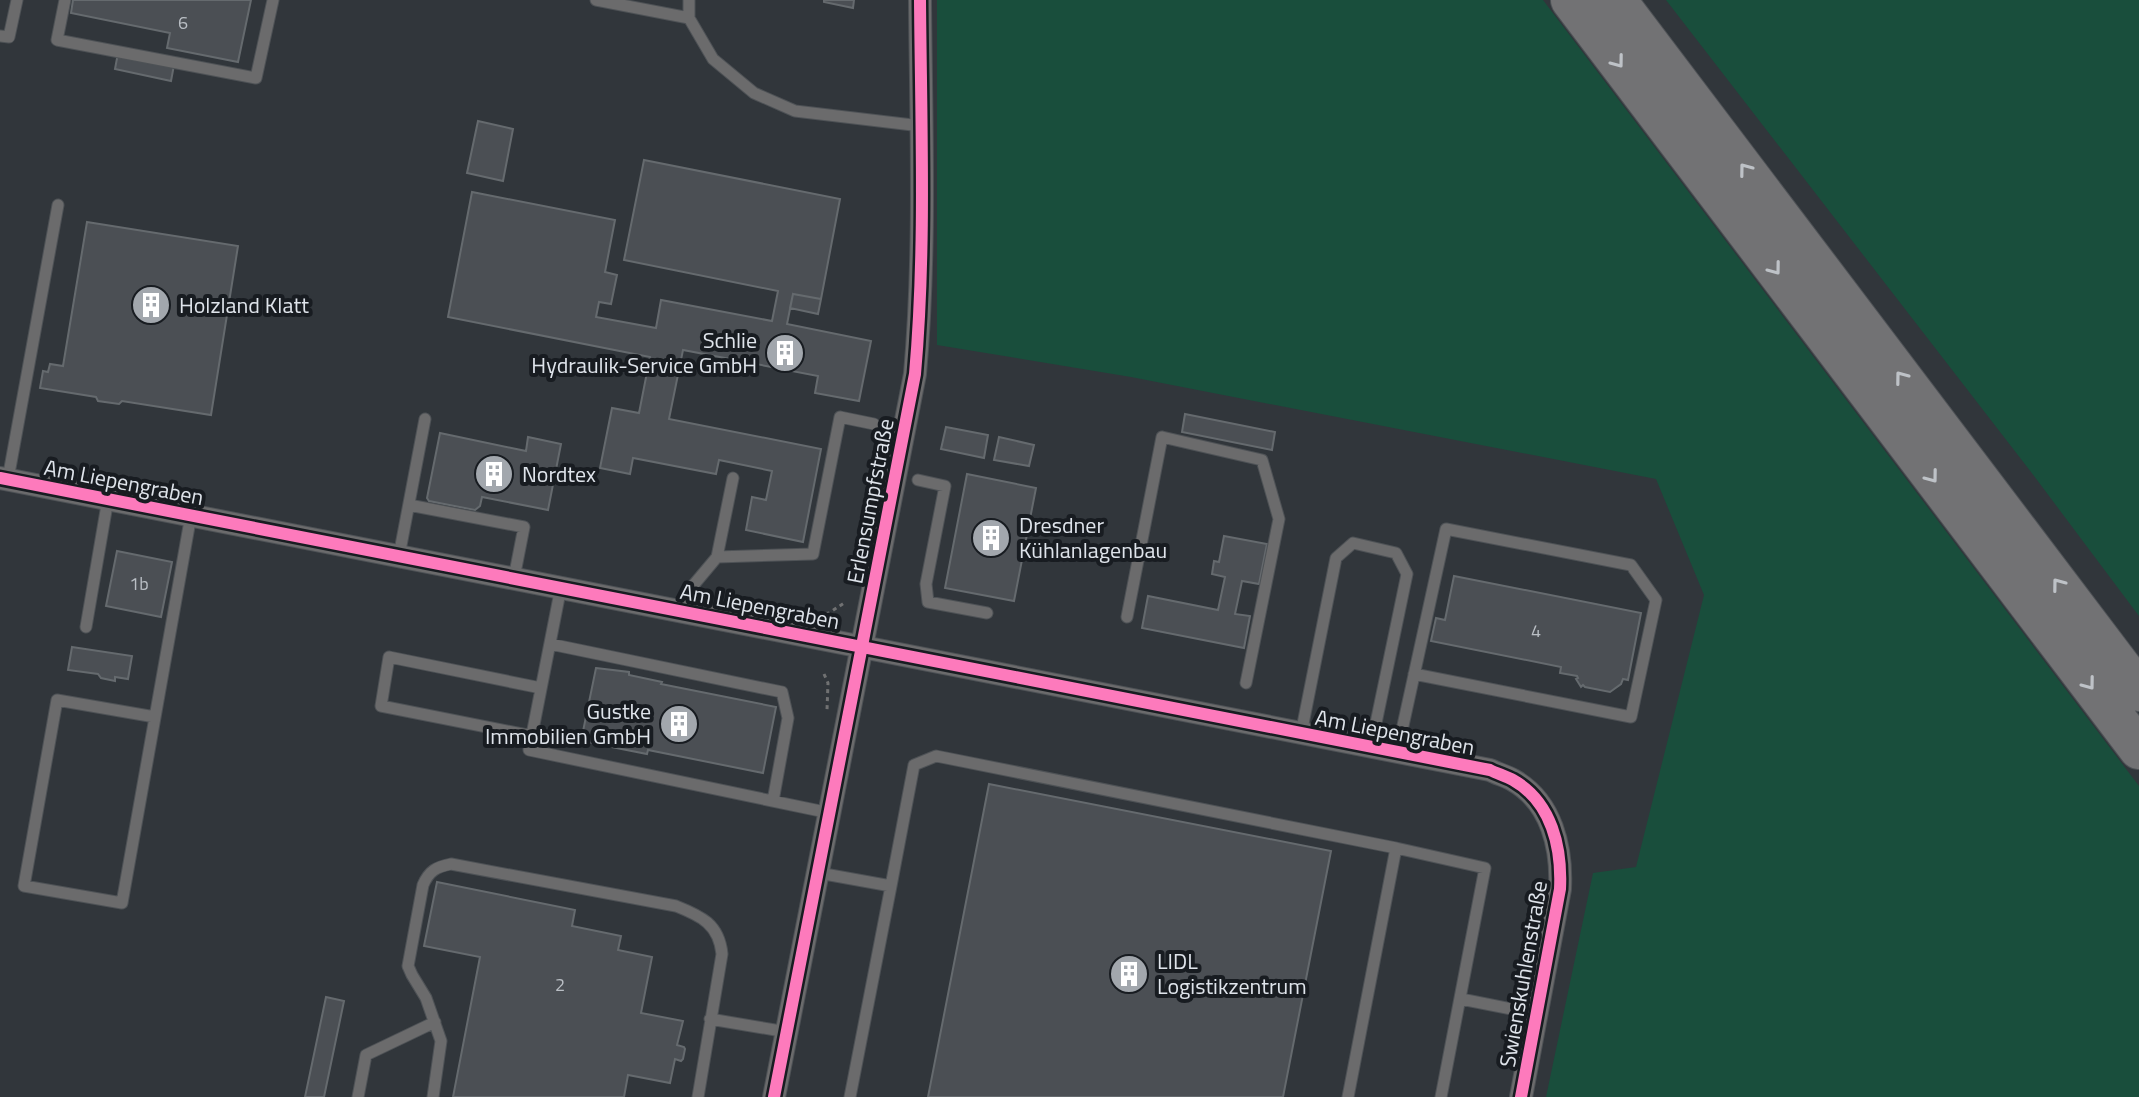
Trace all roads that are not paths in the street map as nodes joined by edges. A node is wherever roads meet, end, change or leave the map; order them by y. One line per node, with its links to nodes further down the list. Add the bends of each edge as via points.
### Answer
1 (17, 0): 10 (lane, via 9,37)
2 (65, 0): 3 (lane, via 57,40 256,78)
3 (273, 0)
4 (596, 0): 9 (lane)
5 (689, 0): 9 (lane)
6 (920, 0): 11 (street, Erlensumpfstraße)
7 (1571, 0): 39 (highway, one-way to 39)
8 (1616, 0): 34 (highway, one-way to 8)
9 (689, 18): 11 (lane, via 713,59 754,93 795,111)
10 (0, 36)
11 (921, 126): 30 (street, Erlensumpfstraße, via 915,374)
12 (58, 205): 16 (lane)
13 (425, 419): 19 (lane)
14 (874, 424): 22 (lane, via 840,417 813,554)
15 (733, 478): 22 (lane)
16 (4, 479): 18 (street, Am Liepengraben)
17 (918, 480): 26 (lane, via 945,486 926,584 928,602)
18 (108, 499): 20 (street, Am Liepengraben); 28 (lane)
19 (409, 505): 21 (lane); 23 (lane, via 524,527)
20 (191, 515): 21 (street, Am Liepengraben); 35 (lane)
21 (399, 556): 23 (street, Am Liepengraben)
22 (717, 557): 25 (lane)
23 (514, 578): 24 (street, Am Liepengraben)
24 (561, 587): 29 (lane); 30 (street, Am Liepengraben)
25 (691, 588)
26 (987, 613)
27 (1127, 617): 32 (lane, via 1162,437 1262,460 1279,519)
28 (86, 627)
29 (550, 644): 33 (lane); 41 (lane, via 782,692 788,718)
30 (862, 646): 36 (street, Am Liepengraben); 43 (street, Erlensumpfstraße)
31 (1414, 674): 31 (lane, via 1446,529 1631,565 1656,600 1631,717); 40 (lane)
32 (1246, 683)
33 (541, 688): 37 (lane); 37 (lane, via 389,657 381,706)
34 (2139, 691)
35 (155, 717): 35 (lane, via 122,903 24,886 57,700)
36 (1301, 734): 38 (street, Am Liepengraben); 38 (lane, via 1336,558 1353,543 1396,553 1407,574)
37 (532, 736): 41 (lane, via 529,750)
38 (1371, 747): 40 (street, Am Liepengraben)
39 (2139, 749)
40 (1397, 753): 42 (street, Am Liepengraben, via 1490,770 1515,781)
41 (773, 801): 43 (lane)
42 (1545, 812): 48 (street, Swienskuhlenstraße, via 1557,840 1561,877)
43 (830, 813): 45 (street, Erlensumpfstraße)
44 (1396, 848): 46 (lane, via 936,756 914,765); 47 (lane, via 1485,868); 57 (lane)
45 (819, 873): 46 (lane); 51 (street, Erlensumpfstraße)
46 (891, 886): 56 (lane)
47 (1461, 999): 48 (lane); 58 (lane)
48 (1537, 1014): 59 (street, Swienskuhlenstraße)
49 (710, 1019): 50 (lane, via 721,941 696,914 649,900 451,864 428,874 408,957); 51 (lane); 54 (lane)
50 (435, 1022): 52 (lane, via 366,1055); 53 (lane, via 441,1051)
51 (787, 1032): 55 (street, Erlensumpfstraße)
52 (358, 1097)
53 (433, 1097)
54 (698, 1097)
55 (774, 1097)
56 (850, 1097)
57 (1348, 1097)
58 (1441, 1097)
59 (1521, 1097)

